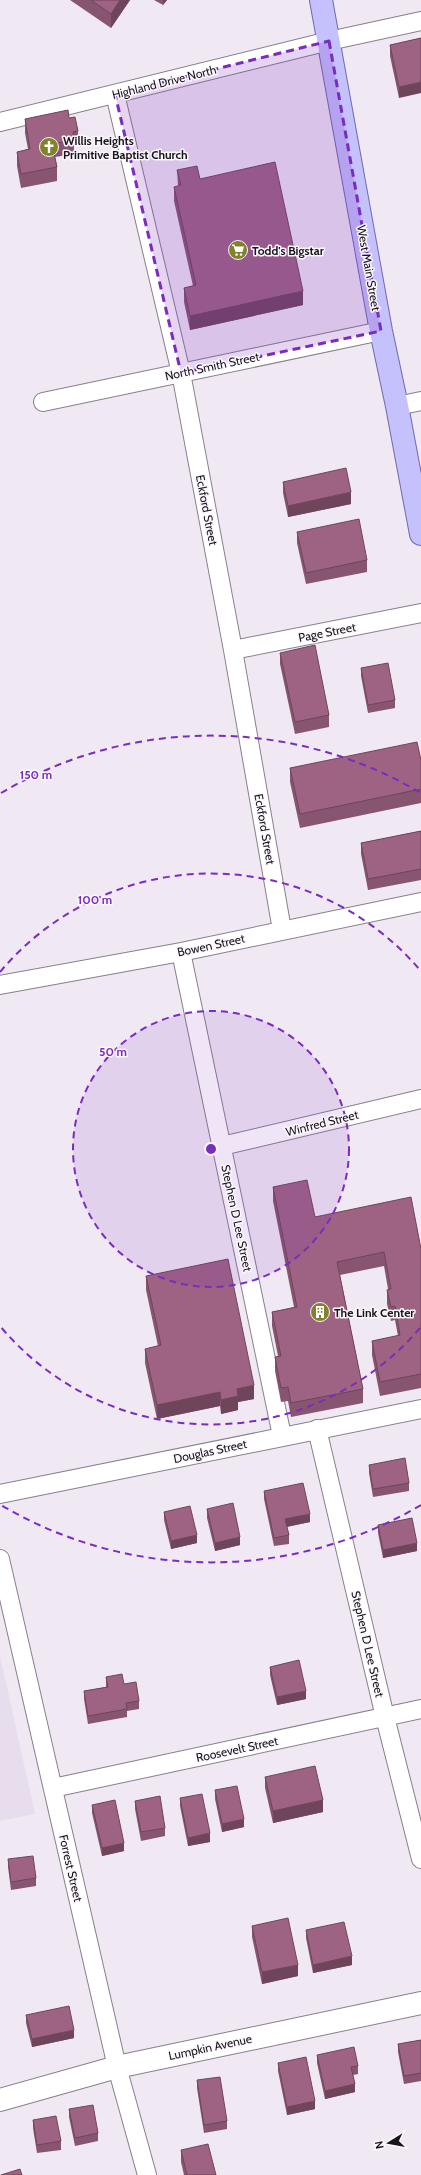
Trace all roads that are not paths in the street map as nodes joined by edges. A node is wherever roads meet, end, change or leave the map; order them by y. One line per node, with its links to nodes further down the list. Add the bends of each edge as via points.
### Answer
1 (321, 0): 3 (main road, West Main Street)
2 (421, 21): 3 (street, Highland Drive North)
3 (329, 41): 4 (street, Highland Drive North); 6 (main road, West Main Street)
4 (115, 94): 5 (street, Highland Drive North); 7 (street, Eckford Street)
5 (0, 122)
6 (381, 331): 7 (street, North Smith Street); 10 (main road, West Main Street)
7 (181, 373): 9 (street, North Smith Street); 13 (street, Eckford Street)
8 (421, 401): 10 (street)
9 (43, 402)
10 (397, 406): 11 (main road, West Main Street)
11 (421, 534)
12 (421, 613): 13 (street, Page Street)
13 (233, 650): 15 (street, Eckford Street)
14 (421, 902): 15 (street, Bowen Street)
15 (282, 930): 16 (street, Bowen Street)
16 (181, 952): 17 (street, Bowen Street); 19 (street, Stephen D Lee Street)
17 (0, 985)
18 (421, 1099): 19 (street, Winfred Street)
19 (222, 1146): 22 (street, Stephen D Lee Street)
20 (421, 1409): 21 (street, Douglas Street)
21 (317, 1429): 22 (street, Douglas Street); 26 (street, Stephen D Lee Street)
22 (282, 1436): 23 (street, Douglas Street)
23 (0, 1494)
24 (0, 1559): 27 (street, Forrest Street)
25 (421, 1709): 26 (street, Roosevelt Street)
26 (385, 1718): 27 (street, Roosevelt Street); 28 (street, Stephen D Lee Street)
27 (53, 1788): 30 (street, Forrest Street)
28 (421, 1859)
29 (421, 2003): 30 (street, Lumpkin Avenue)
30 (117, 2067): 31 (street, Lumpkin Avenue); 32 (street, Forrest Street)
31 (0, 2100)
32 (148, 2175)

